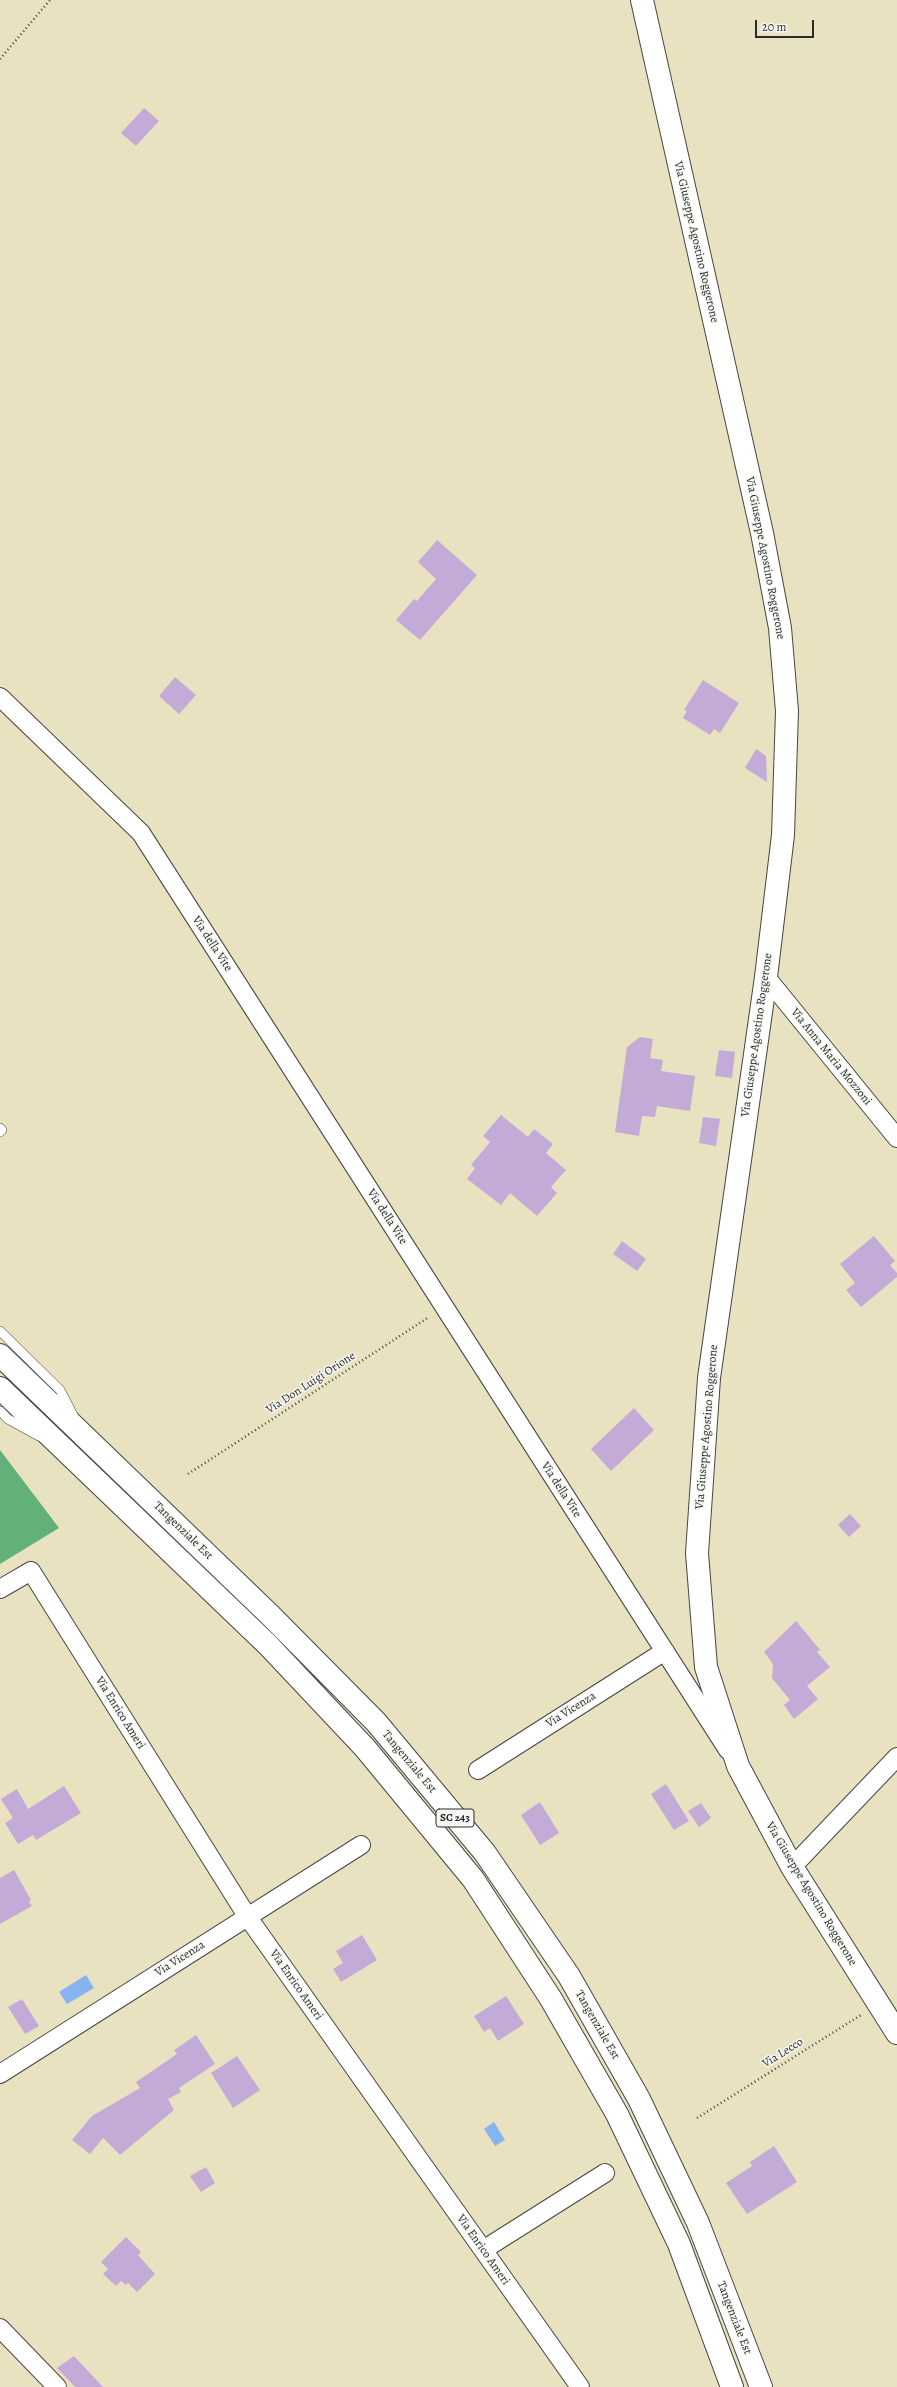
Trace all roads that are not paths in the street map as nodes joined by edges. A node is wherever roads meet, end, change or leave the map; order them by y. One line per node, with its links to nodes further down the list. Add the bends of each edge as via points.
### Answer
1 (642, 0): 3 (main road, Via Giuseppe Agostino Roggerone, via 760,525 780,628 787,711 783,835)
2 (0, 696): 14 (street, Via della Vite, via 141,833)
3 (766, 977): 6 (street, Via Anna Maria Mozzoni); 16 (main road, Via Giuseppe Agostino Roggerone, via 709,1378 697,1553 706,1667)
4 (0, 1128): 5 (lane)
5 (0, 1132)
6 (897, 1138)
7 (0, 1331): 11 (lane, via 60,1390)
8 (0, 1355): 11 (main road, Tangenziale Est / SC 243)
9 (0, 1388): 12 (main road, Tangenziale Est / SC 243)
10 (0, 1411): 12 (lane, via 8,1419)
11 (84, 1436): 29 (main road, Tangenziale Est / SC 243, via 271,1616 376,1722 485,1853 569,1976 639,2099 698,2223)
12 (68, 1453): 28 (main road, Tangenziale Est / SC 243, via 268,1645 365,1748 473,1879 551,1999 618,2114 679,2244)
13 (0, 1589): 20 (street, Via Enrico Ameri, via 31,1571)
14 (664, 1651): 16 (street, Via della Vite); 17 (street, Via Vicenza)
15 (897, 1758): 19 (street)
16 (738, 1766): 19 (main road, Via Giuseppe Agostino Roggerone)
17 (478, 1770)
18 (361, 1845): 20 (street, Via Vicenza)
19 (792, 1867): 21 (main road, Via Giuseppe Agostino Roggerone)
20 (248, 1916): 22 (street, Via Vicenza); 24 (street, Via Enrico Ameri)
21 (897, 2033)
22 (0, 2074)
23 (605, 2173): 24 (street)
24 (483, 2250): 27 (street, Via Enrico Ameri)
25 (0, 2328): 26 (street)
26 (57, 2387)
27 (580, 2387)
28 (732, 2387)
29 (761, 2387)

